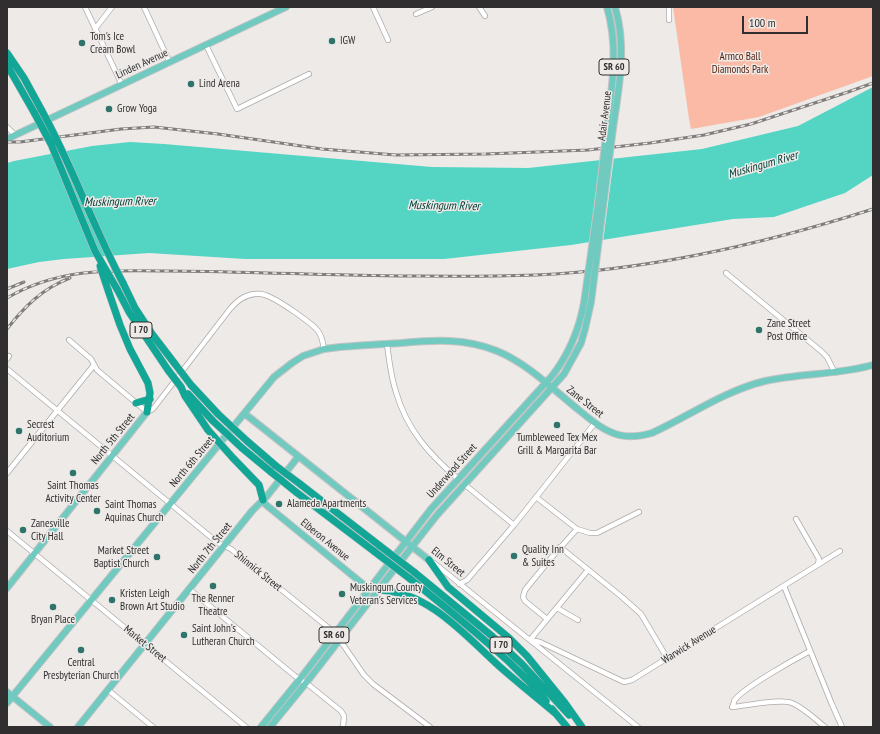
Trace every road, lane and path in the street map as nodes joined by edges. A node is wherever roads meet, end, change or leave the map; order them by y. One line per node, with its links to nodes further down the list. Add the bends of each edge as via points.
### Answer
1 (85, 7): 14 (street)
2 (112, 7): 14 (street)
3 (144, 7): 18 (street)
4 (286, 7): 16 (main road, Linden Avenue)
5 (373, 7): 15 (street)
6 (432, 7): 11 (street)
7 (479, 7): 12 (street)
8 (607, 7): 24 (main road, Adair Avenue / SR 60, via 615,56)
9 (615, 7): 24 (main road, Adair Avenue / SR 60, via 622,59)
10 (668, 7): 13 (street)
11 (416, 14)
12 (485, 16)
13 (669, 20)
14 (95, 29): 21 (street)
15 (388, 40)
16 (206, 45): 18 (main road, Linden Avenue); 20 (street, via 238,109)
17 (7, 53): 22 (highway, I 70)
18 (170, 63): 21 (main road, Linden Avenue)
19 (7, 65): 22 (highway, I 70)
20 (309, 74)
21 (122, 85): 25 (main road, Linden Avenue)
22 (39, 112): 28 (highway, I 70, bridge); 100 (highway, I 70, bridge, via 60,144 110,259 135,308 191,385 218,414 276,466 460,608 492,636)
23 (7, 127): 25 (street)
24 (610, 128): 27 (main road, Adair Avenue / SR 60, bridge)
25 (15, 136): 26 (main road, Linden Avenue)
26 (7, 139)
27 (601, 204): 30 (main road, Underwood Street / SR 60, bridge)
28 (95, 251): 39 (highway, I 70, bridge, via 129,312); 41 (highway, bridge, via 120,325 148,383)
29 (726, 273): 37 (street, via 822,351)
30 (587, 303): 38 (main road, Underwood Street / SR 60, via 572,343 558,369); 40 (main road, Underwood Street / SR 60, via 586,329 564,374)
31 (69, 340): 34 (street)
32 (387, 344): 33 (main road, Zane Street); 38 (main road, Zane Street, via 441,340 474,343 525,366); 50 (street, via 395,390 407,420 430,454)
33 (324, 349): 44 (street, North 5th Street, via 321,336 314,327 271,297 263,294 243,297 238,300 153,410); 45 (main road, North 6th Street, via 303,356 285,368 274,377)
34 (94, 365): 42 (street); 43 (street)
35 (873, 365): 37 (main road, Zane Street)
36 (7, 369): 43 (street, Shinnick Street)
37 (835, 373): 46 (main road, Zane Street, via 797,375 763,382 711,402 661,429 644,435 620,435)
38 (546, 384): 40 (main road, Zane Street); 50 (main road, Underwood Street / SR 60)
39 (181, 387): 53 (highway, bridge, via 208,430 259,485); 90 (highway, I 70, bridge, via 242,448 455,614 543,697)
40 (552, 389): 46 (main road, Zane Street); 51 (main road, Underwood Street / SR 60)
41 (150, 399): 42 (highway); 44 (highway)
42 (136, 403): 44 (street)
43 (58, 410): 47 (street, Shinnick Street); 49 (street)
44 (148, 412): 47 (main road, North 5th Street)
45 (244, 414): 48 (main road, Elm Street); 54 (main road, North 6th Street)
46 (595, 423): 52 (street)
47 (113, 456): 54 (street, Shinnick Street); 65 (main road, North 5th Street)
48 (298, 457): 53 (main road, North 7th Street); 60 (main road, Elm Street)
49 (7, 473)
50 (458, 479): 60 (main road, Underwood Street / SR 60)
51 (464, 484): 57 (street); 62 (main road, Underwood Street / SR 60)
52 (536, 497): 57 (street); 58 (street)
53 (262, 500): 61 (main road, North 7th Street); 73 (main road, Elberon Avenue)
54 (171, 504): 61 (street, Shinnick Street); 75 (main road, North 6th Street)
55 (638, 512): 58 (street, via 597,533)
56 (796, 520): 67 (street, via 819,559)
57 (514, 525): 69 (street, via 467,580)
58 (577, 529): 63 (street)
59 (7, 531): 65 (street, Market Street)
60 (406, 541): 62 (main road, Elm Street); 73 (main road, Underwood Street / SR 60)
61 (224, 546): 72 (main road, North 7th Street); 79 (street, Shinnick Street, via 235,552)
62 (412, 546): 66 (main road, Elm Street); 74 (main road, Underwood Street / SR 60)
63 (560, 547): 68 (street); 77 (street, via 528,586 523,597)
64 (840, 551): 67 (street, Warwick Avenue)
65 (35, 554): 71 (main road, North 5th Street); 75 (street, Market Street)
66 (429, 560): 69 (street, Elm Street); 100 (highway, via 453,592 527,656)
67 (818, 564): 70 (street, Warwick Avenue)
68 (588, 570): 76 (street); 84 (street, via 641,614)
69 (460, 584): 81 (street, Elm Street)
70 (784, 586): 83 (street); 84 (street, Warwick Avenue)
71 (7, 588)
72 (189, 589): 82 (main road, North 7th Street); 85 (street)
73 (369, 589): 74 (main road); 79 (main road, Underwood Street / SR 60)
74 (378, 590): 80 (main road, Underwood Street / SR 60); 90 (highway, via 403,594 447,618)
75 (92, 600): 82 (street, Market Street); 88 (main road, North 6th Street)
76 (557, 608): 77 (street); 78 (street)
77 (547, 619): 81 (street)
78 (578, 620)
79 (335, 633): 80 (street, Shinnick Street); 85 (main road, Underwood Street / SR 60)
80 (340, 639): 86 (main road, Underwood Street / SR 60); 98 (street, Shinnick Street, via 368,679)
81 (530, 640): 84 (street, Warwick Avenue, via 540,642 624,682 632,680); 101 (street, Elm Street)
82 (146, 644): 87 (main road, North 7th Street); 94 (street, Market Street)
83 (810, 651): 102 (street, via 754,685 736,699 732,707 788,702); 103 (street)
84 (667, 658)
85 (300, 679): 86 (street); 95 (main road, Underwood Street / SR 60)
86 (306, 684): 96 (main road, Underwood Street / SR 60); 97 (street, via 341,711 344,716)
87 (108, 690): 92 (main road, North 7th Street); 93 (street)
88 (10, 694): 89 (main road, North 6th Street); 91 (main road)
89 (7, 703)
90 (555, 713): 99 (highway, I 70)
91 (50, 727)
92 (78, 727)
93 (153, 727)
94 (246, 727)
95 (260, 727)
96 (270, 727)
97 (343, 727)
98 (430, 727)
99 (567, 727)
100 (581, 727)
101 (638, 727)
102 (825, 727)
103 (842, 727)

